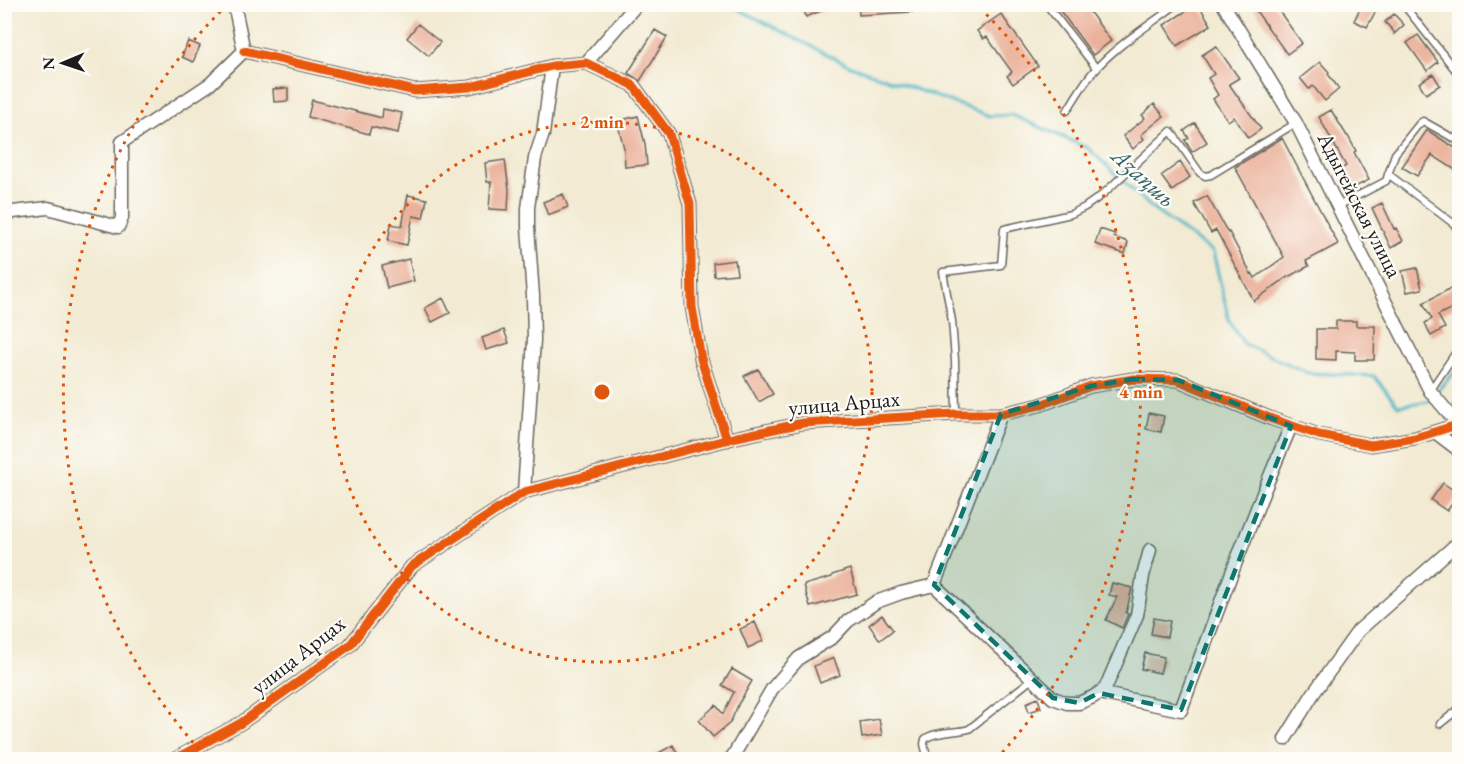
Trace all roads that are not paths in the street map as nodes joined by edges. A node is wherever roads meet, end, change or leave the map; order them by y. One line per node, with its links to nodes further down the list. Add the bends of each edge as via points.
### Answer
1 (234, 4): 7 (street)
2 (636, 4): 8 (street)
3 (1046, 4): 10 (lane)
4 (1177, 4): 10 (lane)
5 (1223, 4): 13 (street, Адыгейская улица)
6 (1403, 4): 11 (lane)
7 (244, 51): 9 (street, via 415,91 470,87); 17 (street, via 210,84 122,142 122,218 118,227 48,208)
8 (586, 63): 9 (street); 26 (street, via 633,85 669,134 690,204 692,307 701,359)
9 (552, 66): 28 (street, via 528,208 534,340)
10 (1096, 69): 12 (lane)
11 (1460, 76)
12 (1067, 111)
13 (1296, 123): 16 (street, Адыгейская улица); 21 (lane, via 1205,176 1171,131 1085,207 1071,214 1004,229 1002,265 943,272 954,340)
14 (1460, 142): 15 (lane, via 1423,121 1395,154)
15 (1388, 174): 16 (lane, via 1386,181); 18 (lane, via 1454,224)
16 (1337, 206): 20 (street, Адыгейская улица)
17 (4, 213)
18 (1460, 234)
19 (1460, 346): 20 (lane)
20 (1435, 396): 23 (street, Адыгейская улица)
21 (956, 414): 22 (street, улица Арцах); 26 (street, улица Арцах, via 803,423)
22 (1001, 414): 24 (street, улица Арцах, via 1091,386 1133,379 1178,380); 31 (street)
23 (1459, 424): 25 (street, улица Арцах)
24 (1291, 426): 25 (street, улица Арцах, via 1371,446); 33 (street, via 1181,710)
25 (1435, 432): 27 (street)
26 (727, 440): 28 (street, улица Арцах)
27 (1460, 451)
28 (525, 492): 37 (street, улица Арцах, via 412,566 350,645 241,723)
29 (1460, 541): 36 (street, via 1358,631)
30 (1150, 550): 33 (street, via 1137,615 1105,688)
31 (934, 585): 32 (street); 38 (street, via 876,602 800,658 772,689)
32 (1032, 679): 33 (street, via 1053,698 1067,703 1079,703); 39 (lane, via 969,729 931,734 924,744)
33 (1099, 693)
34 (1460, 708): 35 (lane)
35 (1440, 724)
36 (1285, 739)
37 (173, 759)
38 (729, 759)
39 (928, 759)

